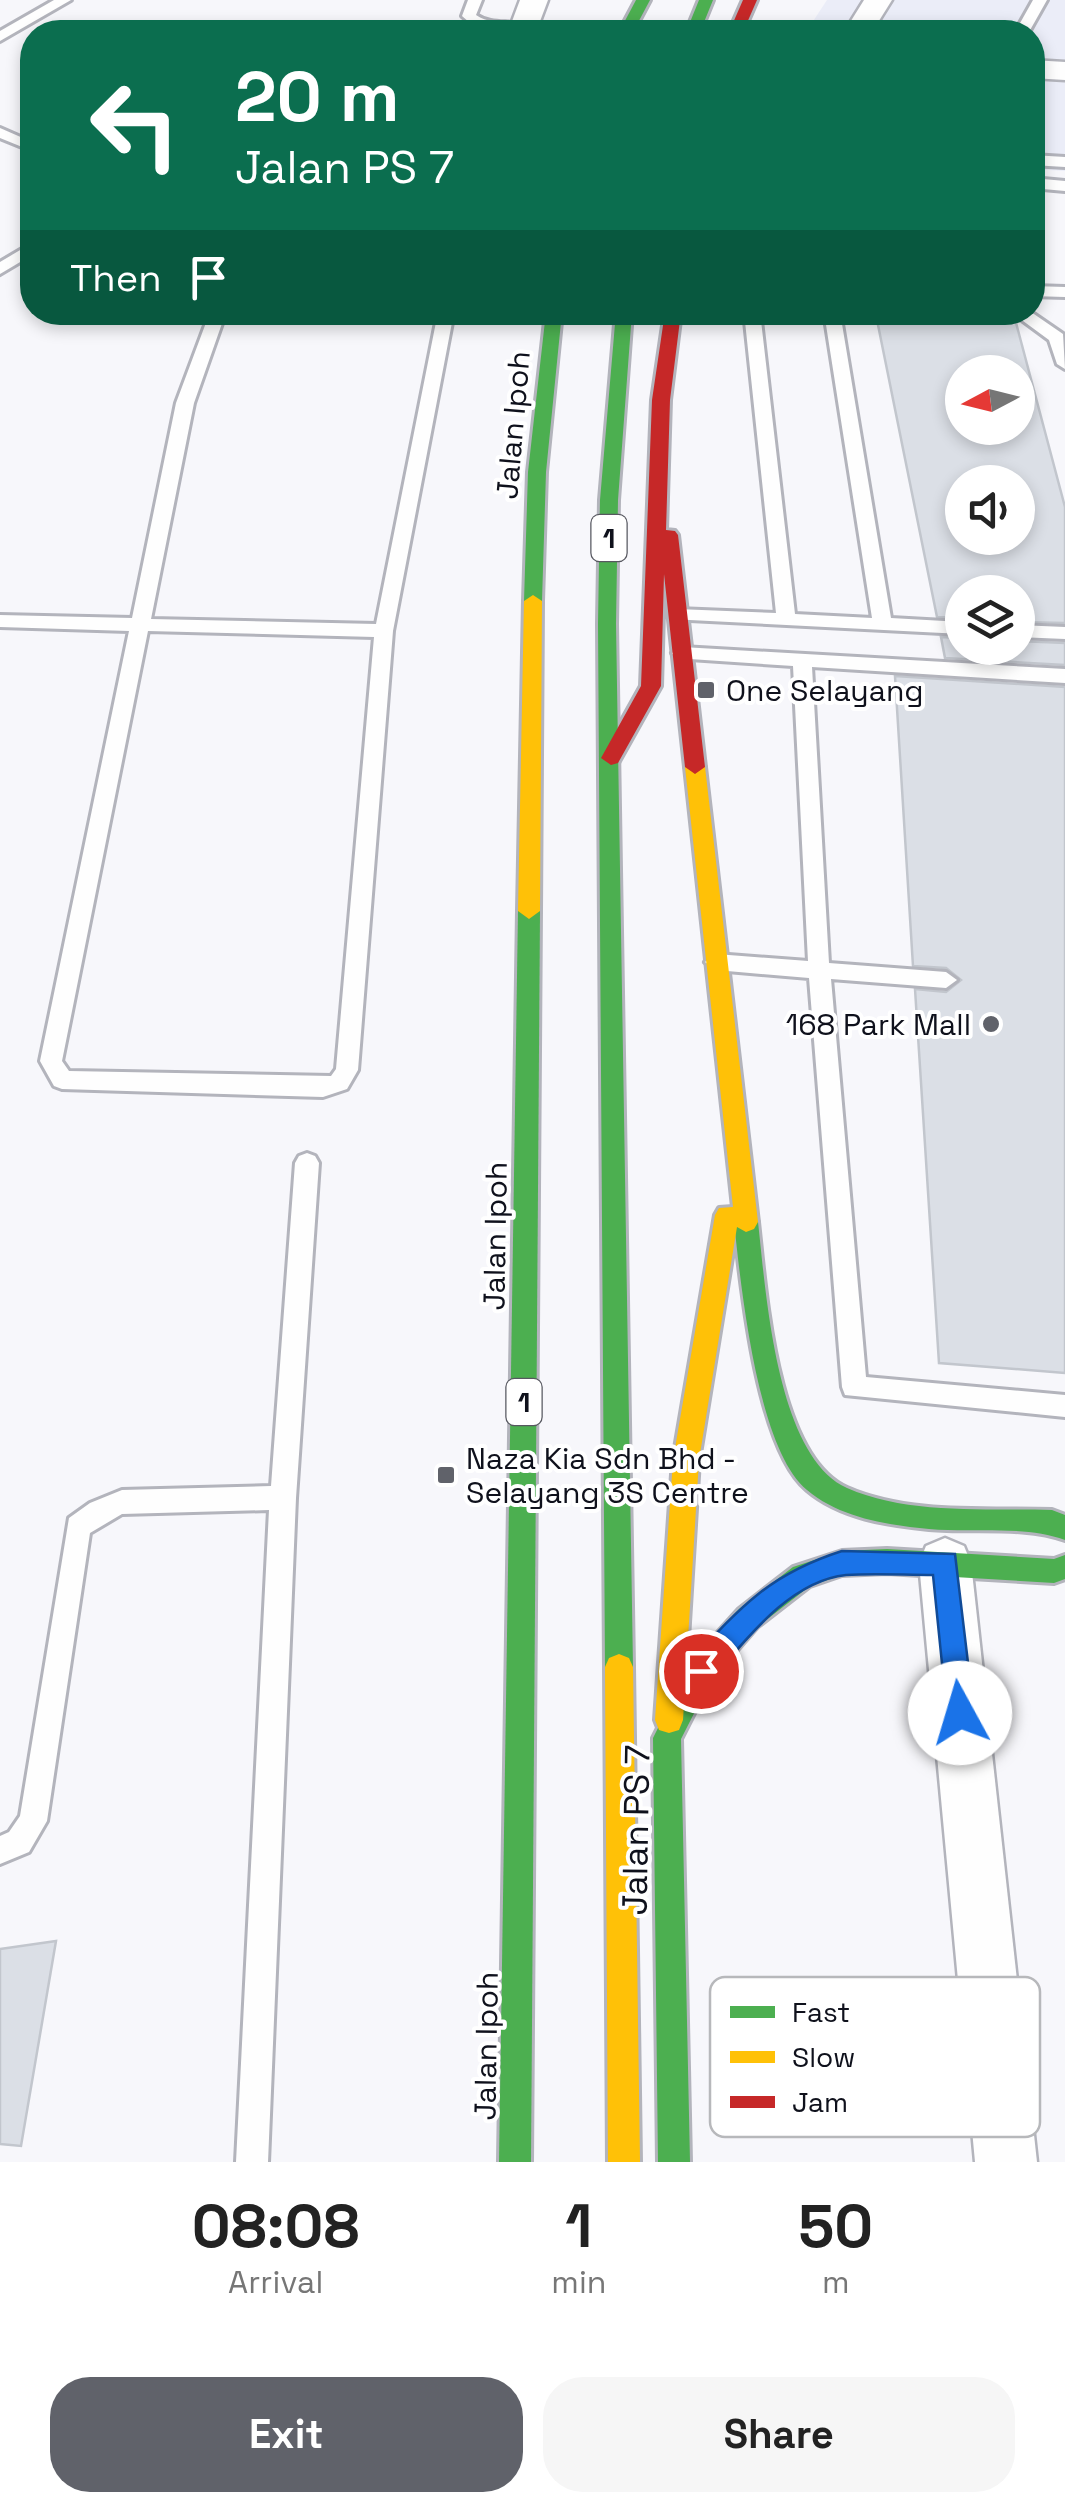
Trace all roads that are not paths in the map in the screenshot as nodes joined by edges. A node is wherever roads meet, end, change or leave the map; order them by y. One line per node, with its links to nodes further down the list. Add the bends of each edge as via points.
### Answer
1 (64, 0): 2 (lane)
2 (30, 20)
3 (213, 325): 16 (lane, via 184,403)
4 (443, 325): 19 (lane)
5 (553, 325): 41 (main road, Jalan Ipoh / 1, via 537,472 532,642)
6 (623, 325): 25 (main road, 1, via 609,500)
7 (671, 325): 12 (main road)
8 (753, 325): 14 (lane)
9 (834, 325): 17 (lane)
10 (1038, 325): 11 (lane, via 1057,338)
11 (1065, 364)
12 (660, 452): 13 (main road); 25 (main road, via 651,686)
13 (677, 615): 14 (lane); 22 (main road)
14 (786, 620): 17 (lane)
15 (0, 621): 16 (lane)
16 (139, 624): 19 (lane); 19 (lane, via 50,1061 62,1080 322,1088 340,1083 347,1070)
17 (883, 625): 18 (lane)
18 (945, 627)
19 (384, 631)
20 (1035, 632): 21 (lane)
21 (1065, 633)
22 (682, 653): 23 (lane); 26 (main road)
23 (802, 658): 24 (lane); 27 (lane)
24 (1065, 676)
25 (609, 763): 42 (main road, 1)
26 (716, 962): 27 (lane); 29 (main road)
27 (820, 970): 28 (lane); 31 (lane, via 854,1387)
28 (946, 980)
29 (738, 1153): 33 (main road, via 768,1372 812,1480 867,1504); 36 (main road, via 686,1460)
30 (306, 1163): 32 (lane)
31 (1065, 1406)
32 (284, 1498): 37 (lane, via 122,1502 78,1527 33,1821 19,1842); 40 (lane)
33 (1065, 1528)
34 (945, 1563): 35 (main road, Jalan PS 7, via 1054,1572); 36 (main road, Jalan PS 7, via 842,1563 802,1576 748,1618 701,1671); 38 (street)
35 (1065, 1567)
36 (668, 1738): 43 (main road, Jalan PS 7)
37 (0, 1850)
38 (987, 1977)
39 (1003, 2137): 44 (street)
40 (252, 2162)
41 (515, 2162)
42 (624, 2162)
43 (674, 2162)
44 (1006, 2162)

